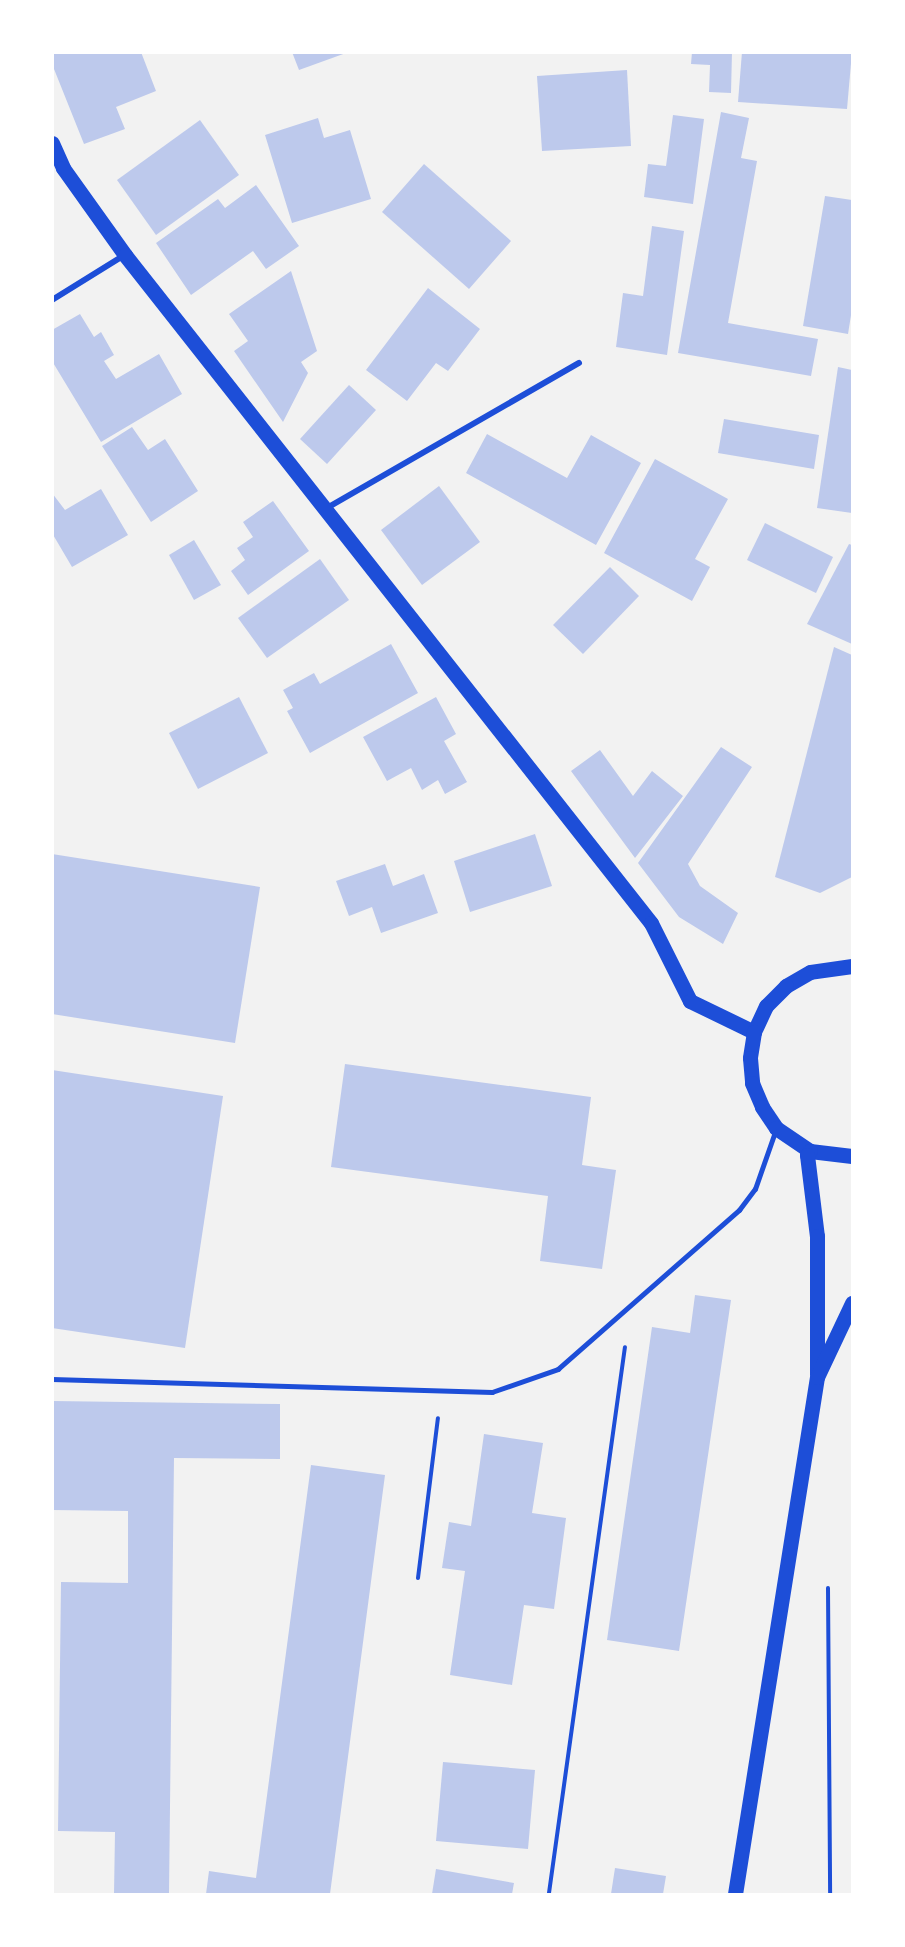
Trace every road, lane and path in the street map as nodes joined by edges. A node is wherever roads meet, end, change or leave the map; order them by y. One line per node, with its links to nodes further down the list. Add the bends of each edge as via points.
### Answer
1 (52, 143): 2 (main road, via 63,168)
2 (124, 255): 3 (street); 5 (main road)
3 (52, 300)
4 (579, 363): 5 (street)
5 (324, 509): 7 (main road, via 651,923 690,1001)
6 (852, 966): 7 (main road, via 810,972 786,986 766,1006)
7 (754, 1032): 8 (main road, via 752,1083)
8 (776, 1128): 9 (main road); 11 (lane, via 755,1189 739,1210)
9 (810, 1151): 10 (main road); 13 (main road, via 807,1155 818,1236)
10 (852, 1156)
11 (632, 1301): 15 (lane, via 558,1369 492,1392); 18 (path)
12 (852, 1303): 13 (main road)
13 (818, 1377): 19 (main road)
14 (52, 1379): 15 (lane)
15 (442, 1390): 16 (path)
16 (418, 1578)
17 (828, 1588): 20 (path)
18 (549, 1893)
19 (735, 1894)
20 (830, 1894)

